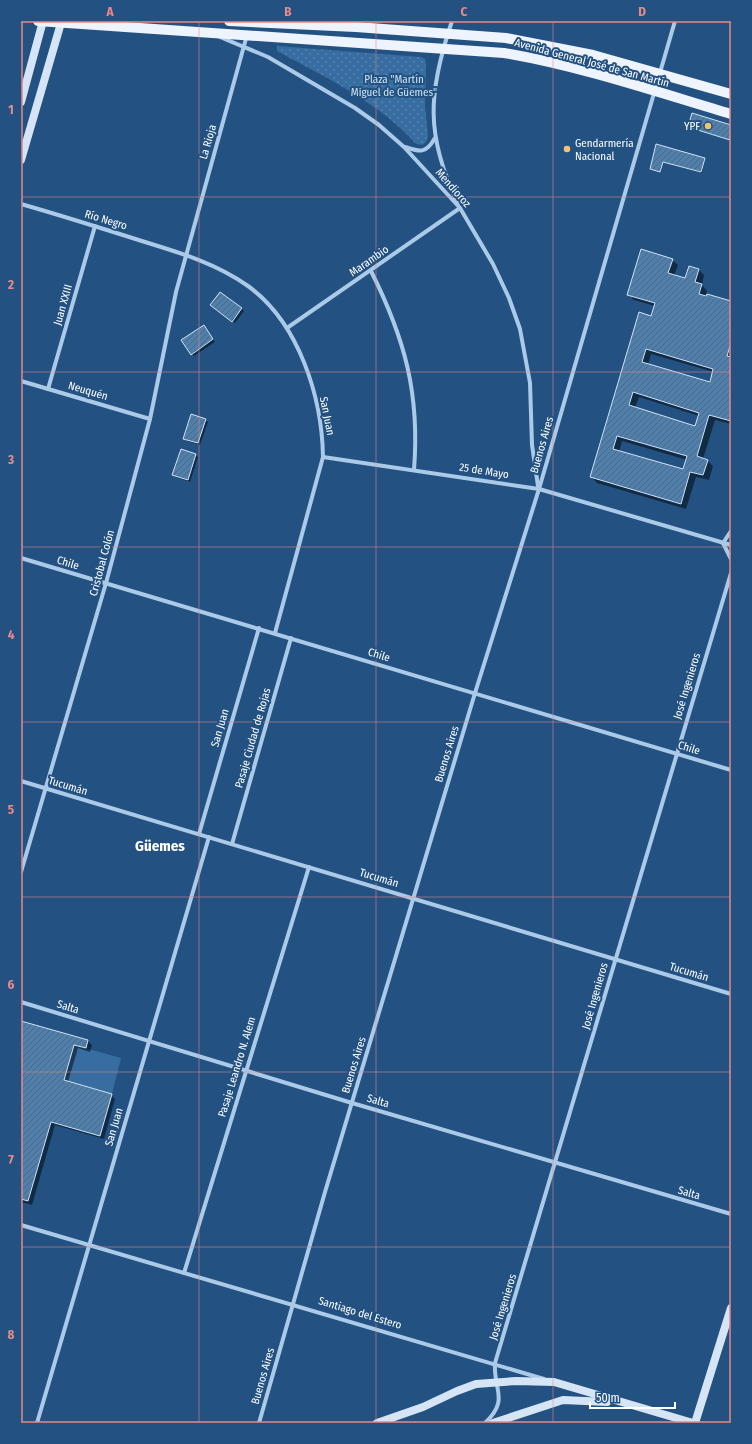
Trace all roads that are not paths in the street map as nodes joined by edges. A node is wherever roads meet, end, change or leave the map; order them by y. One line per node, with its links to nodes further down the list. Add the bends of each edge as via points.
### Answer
1 (38, 21): 2 (main road, Avenida General José de San Martín)
2 (43, 21): 6 (main road, Avenida General José de San Martín); 15 (main road)
3 (229, 21): 8 (main road, Avenida General José de San Martín)
4 (452, 21): 8 (street)
5 (675, 21): 12 (street, Buenos Aires)
6 (61, 23): 7 (main road, Avenida General José de San Martín); 19 (main road)
7 (207, 32): 9 (main road, Avenida General José de San Martín); 10 (street, Mendioroz)
8 (447, 34): 11 (street); 12 (main road, Avenida General José de San Martín, via 533,42)
9 (247, 35): 10 (street, La Rioja); 11 (main road, Avenida General José de San Martín)
10 (244, 46): 18 (street, Mendioroz, via 268,56 344,101 379,125); 23 (street, La Rioja)
11 (443, 48): 13 (main road, Avenida General José de San Martín, via 531,58); 17 (street, via 433,93)
12 (660, 73): 13 (street, Buenos Aires); 14 (main road, Avenida General José de San Martín)
13 (655, 91): 16 (main road, Avenida General José de San Martín); 31 (street, Buenos Aires)
14 (731, 94)
15 (21, 102)
16 (731, 114)
17 (435, 138): 18 (street, via 421,151); 21 (street, via 446,177)
18 (404, 147): 21 (street, Mendioroz)
19 (21, 160)
20 (21, 204): 22 (street, Río Negro)
21 (460, 208): 24 (street, Marambio); 31 (street, Mendioroz, via 509,298 520,330 530,383 534,462)
22 (95, 226): 23 (street, Río Negro); 27 (street, Juan XXIII)
23 (185, 255): 25 (street, San Juan, via 223,270 248,286 267,303); 28 (street, Cristobal Colón)
24 (371, 271): 25 (street, Marambio); 30 (street, via 388,304 401,340 412,384 416,424)
25 (287, 328): 29 (street, San Juan, via 313,391 322,432)
26 (21, 381): 27 (street, Neuquén)
27 (48, 389): 28 (street, Neuquén)
28 (150, 419): 38 (street, Cristobal Colón)
29 (323, 457): 30 (street, 25 de Mayo); 40 (street, San Juan)
30 (414, 470): 31 (street, 25 de Mayo)
31 (539, 489): 33 (street, 25 de Mayo); 42 (street, Buenos Aires)
32 (731, 531): 33 (street)
33 (723, 543): 34 (street, 25 de Mayo); 36 (street)
34 (731, 545)
35 (21, 558): 38 (street, Chile)
36 (731, 559)
37 (731, 573): 43 (street, José Ingenieros)
38 (106, 583): 39 (street, Chile); 46 (street, Cristobal Colón)
39 (259, 628): 40 (street, Chile); 47 (street, San Juan)
40 (275, 633): 41 (street, Chile)
41 (291, 638): 42 (street, Chile); 49 (street, Pasaje Ciudad de Rojas)
42 (475, 693): 43 (street, Chile); 52 (street, Buenos Aires)
43 (676, 754): 44 (street, Chile); 53 (street, José Ingenieros)
44 (731, 770)
45 (21, 781): 46 (street, Tucumán)
46 (45, 788): 47 (street, Tucumán); 51 (street, Cristobal Colón)
47 (199, 834): 48 (street, Tucumán)
48 (209, 837): 49 (street, Tucumán); 56 (street, San Juan)
49 (232, 844): 50 (street, Tucumán)
50 (309, 867): 52 (street, Tucumán); 57 (street, Pasaje Leandro N. Alem)
51 (21, 872)
52 (413, 898): 53 (street, Tucumán); 58 (street, Buenos Aires)
53 (615, 958): 54 (street, Tucumán); 59 (street, José Ingenieros)
54 (731, 994)
55 (21, 1002): 56 (street, Salta)
56 (149, 1040): 57 (street, Salta); 62 (street, San Juan)
57 (246, 1070): 58 (street, Salta); 63 (street, Pasaje Leandro N. Alem)
58 (352, 1103): 59 (street, Salta); 64 (street, Buenos Aires)
59 (556, 1163): 60 (street, Salta); 66 (street, José Ingenieros)
60 (731, 1214)
61 (21, 1225): 62 (street, Santiago del Estero)
62 (89, 1245): 63 (street, Santiago del Estero); 70 (street, San Juan)
63 (184, 1273): 64 (street, Santiago del Estero)
64 (292, 1304): 66 (street, Santiago del Estero); 71 (street, Buenos Aires)
65 (731, 1308): 75 (main road)
66 (495, 1363): 67 (street, José Ingenieros); 68 (street, Santiago del Estero)
67 (497, 1382): 68 (main road); 72 (main road, via 476,1384); 73 (street, José Ingenieros, via 499,1401 496,1410)
68 (554, 1382): 69 (main road, Santiago del Estero)
69 (621, 1403): 74 (main road, via 563,1400); 75 (main road, Santiago del Estero)
70 (37, 1423)
71 (259, 1423)
72 (377, 1423)
73 (485, 1423)
74 (494, 1423)
75 (694, 1423)

